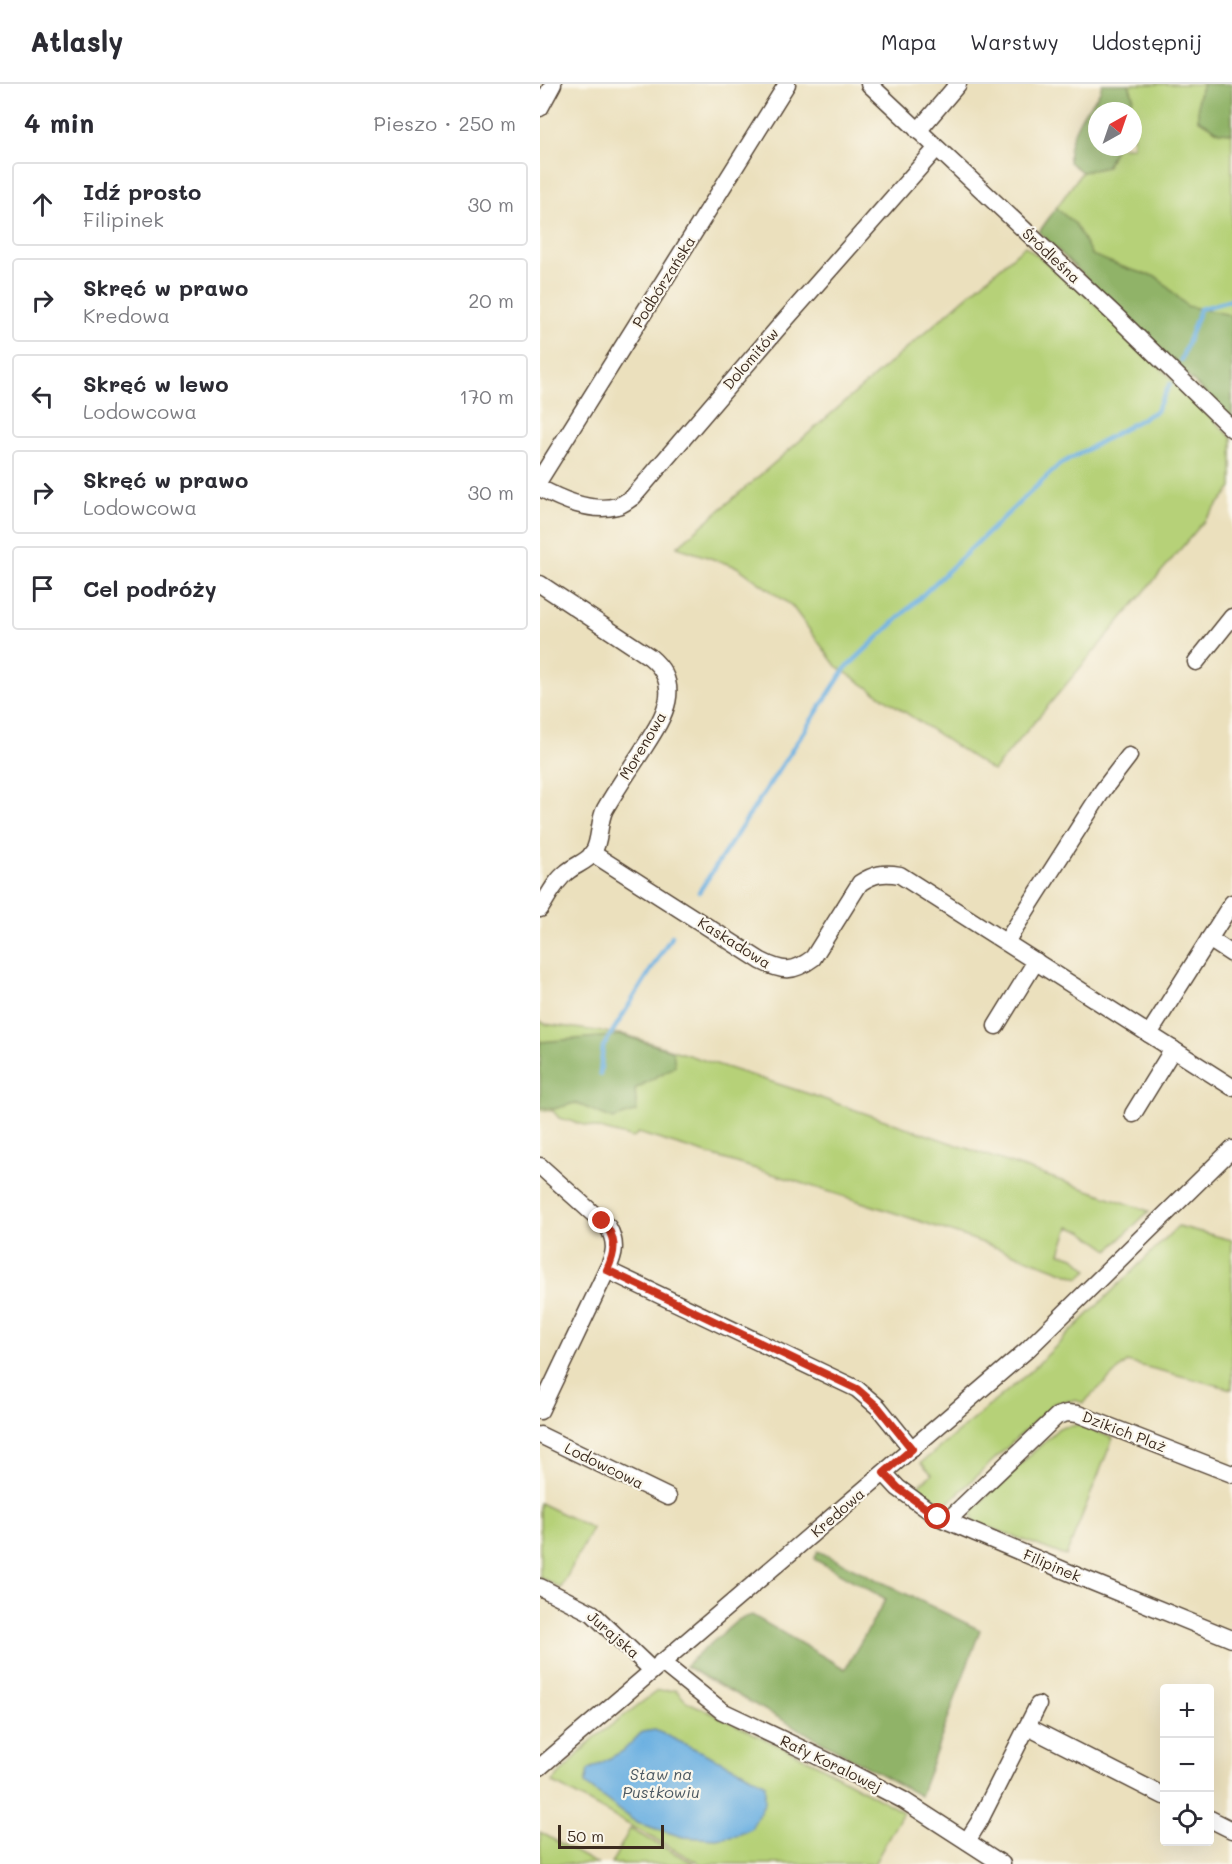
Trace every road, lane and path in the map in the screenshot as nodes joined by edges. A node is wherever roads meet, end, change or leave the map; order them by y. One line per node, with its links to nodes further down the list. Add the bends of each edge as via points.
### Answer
1 (553, 84): 5 (street)
2 (788, 84): 9 (street, Podbórzańska)
3 (868, 84): 6 (street, Śródleśna)
4 (958, 84): 6 (street)
5 (540, 108)
6 (918, 131): 7 (street, Śródleśna)
7 (936, 148): 8 (street, Śródleśna); 10 (street, Dolomitów, via 633,496 619,506 600,508)
8 (1232, 429)
9 (540, 479)
10 (540, 488)
11 (540, 584): 15 (street, Morenowa, via 660,665 669,688 662,718 601,817)
12 (1232, 617): 13 (street)
13 (1196, 662)
14 (1129, 756): 19 (street)
15 (592, 854): 17 (street, via 560,879); 19 (street, Kaskadowa, via 777,969 791,970 813,958 860,883 885,872 900,875)
16 (1232, 903): 18 (street)
17 (540, 909)
18 (1209, 939): 20 (street); 23 (street)
19 (1006, 942): 21 (street, Kaskadowa)
20 (1232, 954)
21 (1036, 961): 22 (street); 23 (street, Kaskadowa)
22 (996, 1026)
23 (1149, 1034): 24 (street, Kaskadowa)
24 (1173, 1049): 25 (street, Kaskadowa); 26 (street)
25 (1232, 1087)
26 (1133, 1114)
27 (1231, 1152): 32 (street, Kredowa, via 1027,1350)
28 (540, 1166): 29 (street, via 608,1227 615,1251)
29 (607, 1270): 30 (street); 32 (street, via 857,1389 878,1407)
30 (540, 1411)
31 (540, 1435): 35 (street, Lodowcowa)
32 (912, 1449): 33 (street, Kredowa)
33 (884, 1473): 36 (street, Filipinek, via 898,1488); 39 (street, Kredowa)
34 (1232, 1474): 36 (street, Dzikich Plaż, via 1067,1413 1057,1416)
35 (668, 1497)
36 (946, 1521): 38 (street, Filipinek)
37 (540, 1587): 39 (street, Jurajska, via 592,1613)
38 (1232, 1639)
39 (657, 1666): 42 (street, Kredowa); 46 (street, Rafy Koralowej, via 670,1671 722,1711 903,1800)
40 (1038, 1705): 41 (street)
41 (1028, 1726): 43 (street); 46 (street)
42 (540, 1767)
43 (1160, 1794)
44 (1214, 1821): 45 (street)
45 (1232, 1830)
46 (967, 1841): 47 (street, Rafy Koralowej)
47 (1002, 1864)

